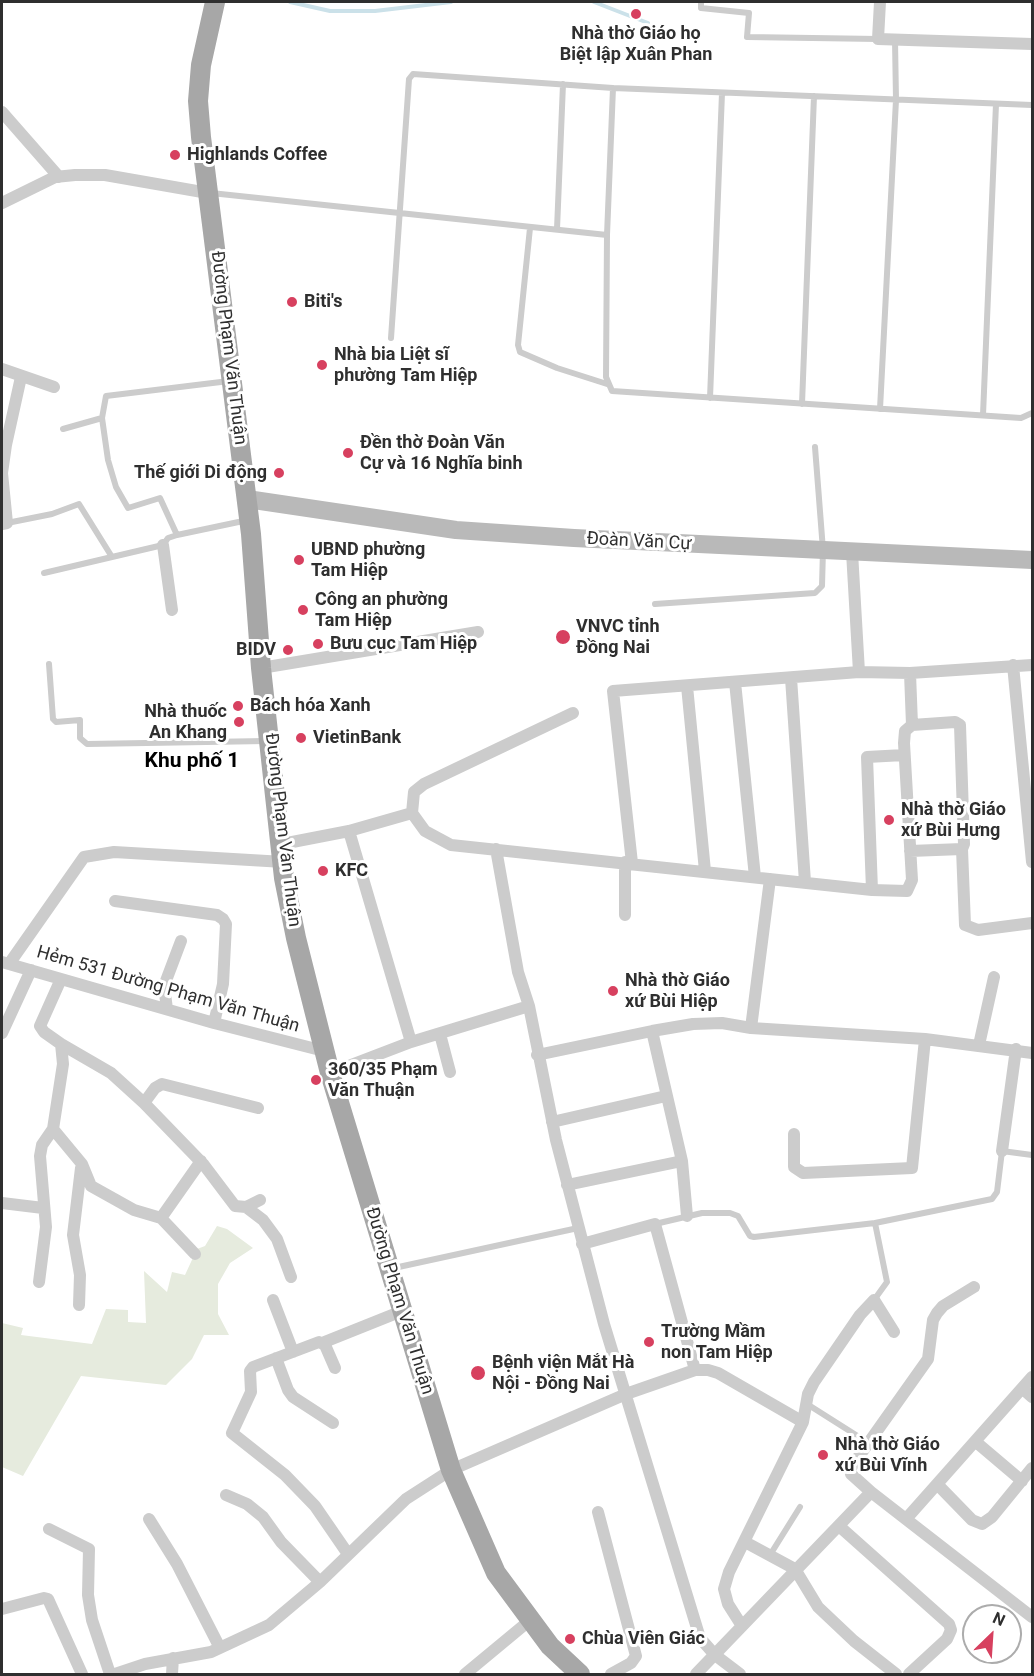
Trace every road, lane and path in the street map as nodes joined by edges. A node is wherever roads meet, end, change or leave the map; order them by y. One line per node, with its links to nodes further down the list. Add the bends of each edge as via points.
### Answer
1 (215, 2): 16 (main road, Đường Phạm Văn Thuận, via 201,65 198,101)
2 (701, 2): 4 (lane, via 701,8 748,13 747,37)
3 (880, 2): 4 (street)
4 (878, 39): 5 (street)
5 (895, 40): 6 (street); 11 (lane)
6 (1032, 44)
7 (563, 84): 8 (lane); 18 (lane, via 413,74 409,79); 20 (lane)
8 (613, 88): 9 (lane); 21 (lane)
9 (722, 93): 10 (lane); 28 (lane)
10 (814, 96): 11 (lane); 29 (lane)
11 (896, 100): 12 (lane); 30 (lane)
12 (996, 104): 13 (lane); 32 (lane)
13 (1032, 105)
14 (2, 112): 15 (street)
15 (59, 177): 16 (street, via 105,175); 17 (street)
16 (208, 193): 18 (lane); 25 (main road, Đường Phạm Văn Thuận)
17 (2, 203)
18 (400, 213): 19 (lane); 22 (lane)
19 (530, 228): 20 (lane); 26 (lane, via 520,352)
20 (557, 230): 21 (lane)
21 (607, 235): 26 (lane)
22 (391, 338)
23 (2, 369): 24 (street)
24 (21, 377): 27 (street); 38 (street, via 2,474)
25 (233, 381): 33 (lane, via 106,396); 36 (main road, Đường Phạm Văn Thuận)
26 (607, 384): 28 (lane, via 612,391)
27 (54, 387)
28 (710, 398): 29 (lane)
29 (802, 404): 30 (lane)
30 (880, 409): 32 (lane)
31 (1032, 414): 32 (lane, via 1021,418)
32 (983, 416)
33 (102, 418): 34 (lane); 39 (lane, via 108,460 128,508 160,498)
34 (63, 429)
35 (815, 447): 41 (lane)
36 (247, 499): 37 (main road, Đường Phạm Văn Thuận); 41 (street, Đoàn Văn Cự, via 447,529)
37 (249, 520): 39 (lane); 52 (main road, Đường Phạm Văn Thuận)
38 (4, 523): 43 (lane, via 52,514 77,504)
39 (177, 535): 40 (lane)
40 (163, 545): 43 (lane); 47 (street)
41 (823, 550): 42 (street, Đoàn Văn Cự); 46 (lane, via 822,586 815,593)
42 (852, 552): 44 (street, Đoàn Văn Cự); 53 (street)
43 (112, 556): 45 (lane)
44 (1032, 560)
45 (44, 573)
46 (655, 604)
47 (172, 610)
48 (478, 632): 52 (street)
49 (49, 664): 60 (lane, via 52,719 80,720 80,738 87,744)
50 (1013, 665): 51 (street); 54 (street); 68 (street)
51 (1032, 665)
52 (261, 668): 60 (main road, Đường Phạm Văn Thuận)
53 (859, 672): 54 (street); 55 (street)
54 (910, 673): 59 (street)
55 (791, 678): 56 (street); 73 (street)
56 (735, 682): 57 (street); 71 (street)
57 (687, 686): 69 (street, via 613,691); 70 (street)
58 (573, 713): 62 (street, via 424,784 414,792)
59 (912, 726): 61 (street, via 905,731); 65 (street, via 960,724)
60 (270, 741): 67 (main road, Đường Phạm Văn Thuận)
61 (904, 755): 66 (street); 74 (street, via 867,757)
62 (412, 813): 63 (street); 64 (street, via 424,831 451,845)
63 (349, 831): 67 (street); 91 (street)
64 (496, 849): 69 (street); 83 (street, via 518,972)
65 (962, 849): 66 (street); 77 (street, via 965,925 978,930)
66 (910, 851): 74 (street, via 912,880 907,891)
67 (283, 853): 79 (street, via 114,852 84,857); 95 (main road, Đường Phạm Văn Thuận, via 296,938)
68 (1032, 862)
69 (629, 863): 70 (street); 76 (street)
70 (705, 871): 71 (street)
71 (755, 877): 72 (street)
72 (770, 879): 73 (street); 86 (street)
73 (804, 882): 74 (street)
74 (872, 890)
75 (115, 901): 85 (street, via 223,919 223,984)
76 (625, 915)
77 (1032, 923)
78 (181, 941): 84 (street, via 164,986)
79 (5, 963): 80 (street, Hẻm 531 Đường Phạm Văn Thuận)
80 (31, 970): 82 (street, Hẻm 531 Đường Phạm Văn Thuận); 88 (street)
81 (994, 977): 93 (street)
82 (61, 979): 84 (street, Hẻm 531 Đường Phạm Văn Thuận); 92 (street, via 40,1026)
83 (529, 1006): 89 (street); 97 (street)
84 (167, 1009): 85 (street, Hẻm 531 Đường Phạm Văn Thuận)
85 (214, 1023): 95 (street, Hẻm 531 Đường Phạm Văn Thuận)
86 (751, 1028): 87 (street, via 703,1023); 90 (street)
87 (652, 1031): 97 (street); 100 (street)
88 (2, 1033)
89 (440, 1034): 91 (street); 98 (street)
90 (924, 1039): 93 (street); 105 (street, via 912,1168 803,1173 794,1167)
91 (411, 1042): 99 (street)
92 (61, 1044): 101 (street, via 111,1073); 104 (street, via 63,1064)
93 (979, 1045): 94 (street)
94 (1016, 1049): 96 (street); 106 (street)
95 (324, 1050): 99 (main road, Đường Phạm Văn Thuận)
96 (1032, 1053)
97 (537, 1054): 103 (street)
98 (450, 1072)
99 (330, 1073): 123 (main road, Đường Phạm Văn Thuận)
100 (666, 1096): 103 (street); 109 (street)
101 (144, 1103): 102 (street, via 162,1084); 108 (street)
102 (258, 1108)
103 (552, 1122): 111 (street)
104 (53, 1129): 110 (street); 115 (street, via 40,1156)
105 (794, 1134)
106 (1002, 1151): 107 (lane); 118 (lane, via 998,1192 992,1198)
107 (1032, 1155)
108 (201, 1161): 114 (street, via 235,1206); 117 (street)
109 (682, 1161): 111 (street); 116 (street)
110 (82, 1164): 117 (street, via 96,1191); 129 (street, via 73,1235 80,1275)
111 (567, 1185): 120 (street)
112 (260, 1200): 114 (street)
113 (2, 1203): 115 (street)
114 (246, 1207): 124 (street, via 263,1220 277,1239)
115 (43, 1208): 125 (street, via 46,1227)
116 (687, 1216): 118 (lane, via 734,1214 754,1237); 119 (lane)
117 (161, 1218): 122 (street)
118 (875, 1223): 128 (lane, via 887,1282)
119 (655, 1224): 121 (street); 136 (street)
120 (578, 1228): 121 (street); 123 (lane)
121 (582, 1244): 139 (street)
122 (195, 1254)
123 (389, 1269): 130 (main road, Đường Phạm Văn Thuận)
124 (291, 1277)
125 (39, 1282)
126 (974, 1287): 143 (street, via 937,1313 928,1359)
127 (273, 1300): 133 (street)
128 (874, 1300): 131 (street); 140 (street, via 825,1366 808,1394)
129 (79, 1305)
130 (402, 1311): 132 (street); 146 (main road, Đường Phạm Văn Thuận)
131 (894, 1332)
132 (322, 1343): 133 (street); 135 (street)
133 (293, 1352): 134 (street)
134 (276, 1358): 142 (street, via 293,1397); 158 (street, via 250,1371 251,1392 232,1433 285,1475 315,1506)
135 (335, 1368)
136 (695, 1370): 139 (street); 141 (street, via 718,1373)
137 (1032, 1377): 138 (street)
138 (1028, 1393): 144 (street)
139 (626, 1394): 146 (street); 167 (street, via 688,1603 700,1638)
140 (807, 1404): 141 (street); 143 (lane)
141 (803, 1422): 157 (street)
142 (333, 1423)
143 (867, 1442): 149 (street, via 849,1472)
144 (976, 1442): 147 (street); 148 (street)
145 (1032, 1468): 147 (street)
146 (450, 1470): 158 (street, via 406,1499); 164 (main road, Đường Phạm Văn Thuận, via 496,1573)
147 (1022, 1481): 148 (street, via 982,1524 972,1520)
148 (937, 1484): 154 (street)
149 (871, 1492): 154 (street); 155 (street)
150 (226, 1495): 161 (street, via 248,1504)
151 (800, 1507): 159 (lane)
152 (598, 1512): 175 (street, via 636,1656)
153 (149, 1519): 166 (street)
154 (906, 1519): 163 (street)
155 (839, 1526): 160 (street); 179 (street, via 949,1624 947,1638)
156 (49, 1529): 170 (street, via 89,1549 92,1620)
157 (745, 1542): 159 (street); 165 (street, via 724,1589)
158 (348, 1554): 161 (street)
159 (770, 1555): 160 (street)
160 (795, 1569): 165 (street); 178 (street, via 818,1607)
161 (320, 1582): 166 (street, via 269,1625)
162 (2, 1609): 169 (street, via 48,1599)
163 (1032, 1617)
164 (529, 1621): 173 (street); 174 (main road, Đường Phạm Văn Thuận)
165 (742, 1626): 167 (street)
166 (220, 1648): 168 (street)
167 (715, 1655): 176 (street); 177 (street)
168 (173, 1658): 171 (street); 172 (street)
169 (82, 1674)
170 (110, 1674)
171 (115, 1674)
172 (172, 1674)
173 (465, 1674)
174 (580, 1674)
175 (612, 1674)
176 (696, 1674)
177 (740, 1674)
178 (896, 1674)
179 (909, 1674)

